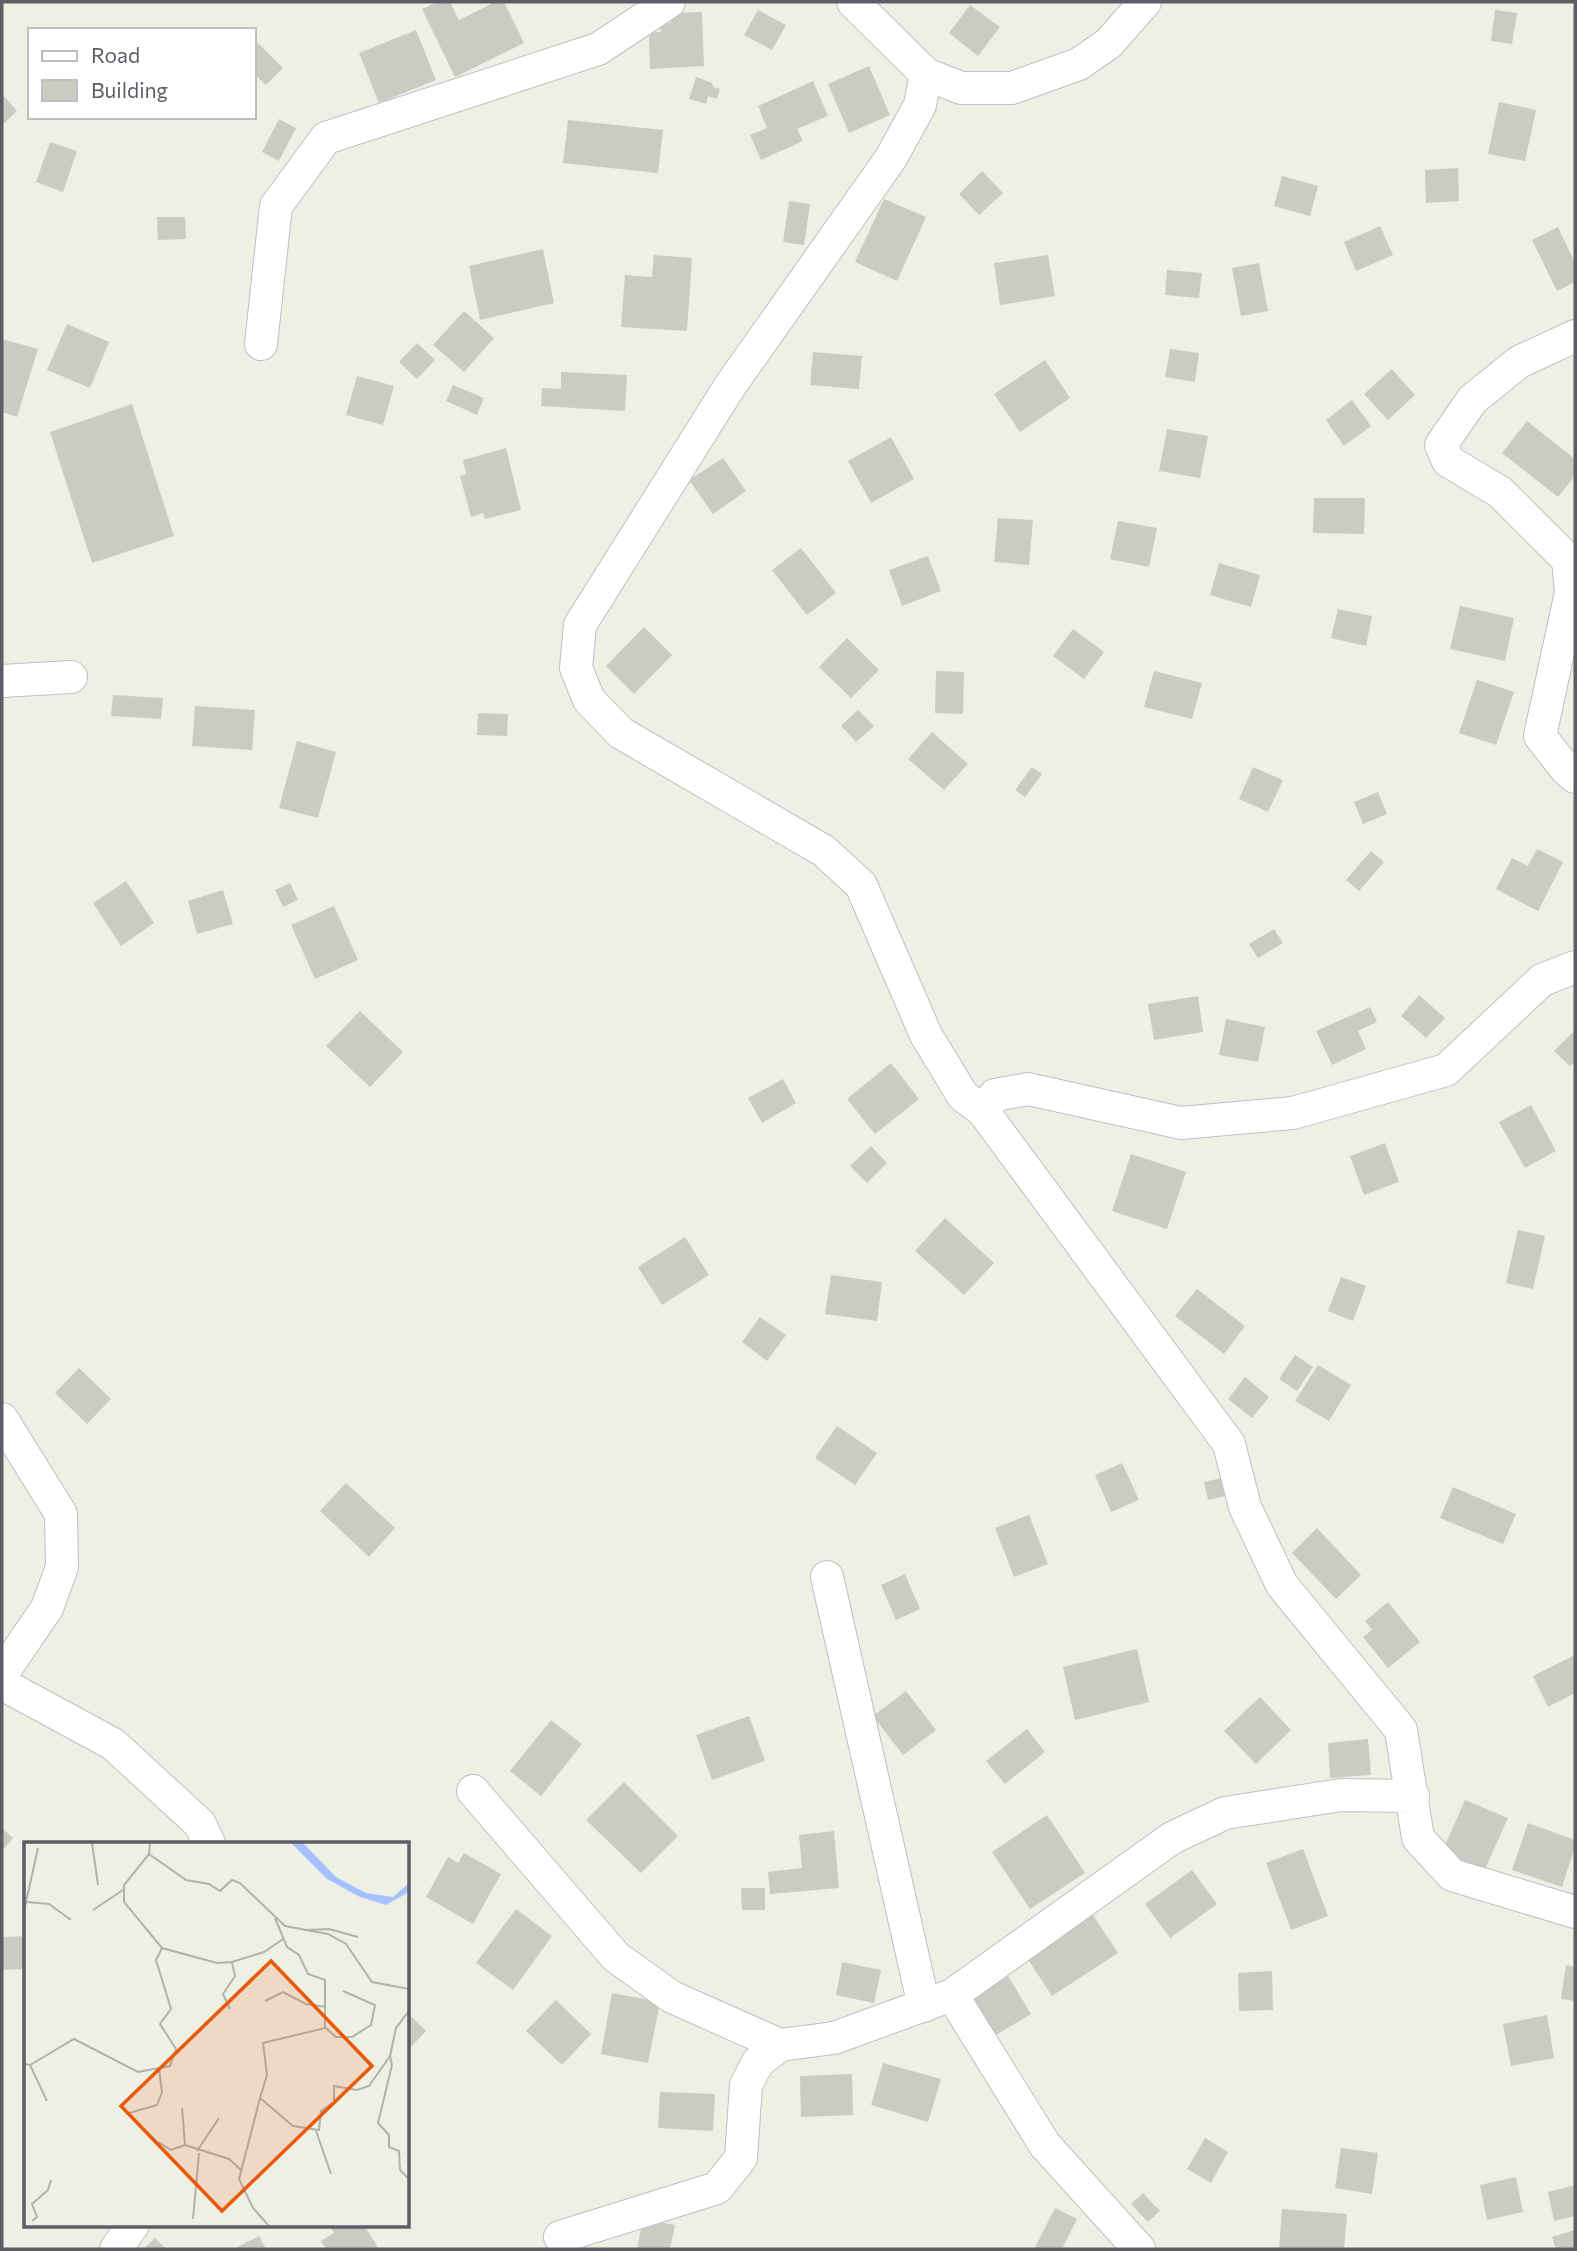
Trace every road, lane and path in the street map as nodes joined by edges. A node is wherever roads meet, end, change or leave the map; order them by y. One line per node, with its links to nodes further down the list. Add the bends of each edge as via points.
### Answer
1 (668, 2): 6 (street, via 598,49 326,138 276,206)
2 (853, 2): 4 (street)
3 (1145, 2): 4 (street, via 1109,43 1079,64 1012,88 961,88)
4 (926, 74): 11 (street, via 920,105 891,158 730,386 580,625 576,668 589,700 621,733 824,851 862,885 926,1035 963,1096)
5 (1575, 336): 9 (street, via 1519,362 1472,400 1441,445 1448,461 1500,492 1568,560 1571,592 1540,736)
6 (261, 344)
7 (71, 677): 8 (street)
8 (2, 681)
9 (1575, 777)
10 (1575, 967): 11 (street, via 1542,980 1446,1070 1293,1113 1181,1123 1028,1089 995,1095)
11 (984, 1111): 17 (street, via 1229,1444 1245,1507 1282,1585 1401,1730)
12 (2, 1419): 14 (street, via 61,1514 62,1567 47,1608)
13 (827, 1577): 20 (street)
14 (2, 1674)
15 (2, 1684): 18 (street, via 113,1744 200,1824)
16 (473, 1791): 21 (street, via 616,1957 672,1997)
17 (1413, 1796): 19 (street, via 1418,1838 1452,1875); 20 (street, via 1341,1795 1225,1813 1172,1838)
18 (209, 1842)
19 (1575, 1912)
20 (938, 2001): 21 (street, via 834,2038); 25 (street, via 1045,2145)
21 (780, 2045): 23 (street, via 758,2062 746,2085 741,2158 717,2188)
22 (132, 2226): 24 (street)
23 (560, 2237)
24 (116, 2249)
25 (1139, 2249)

